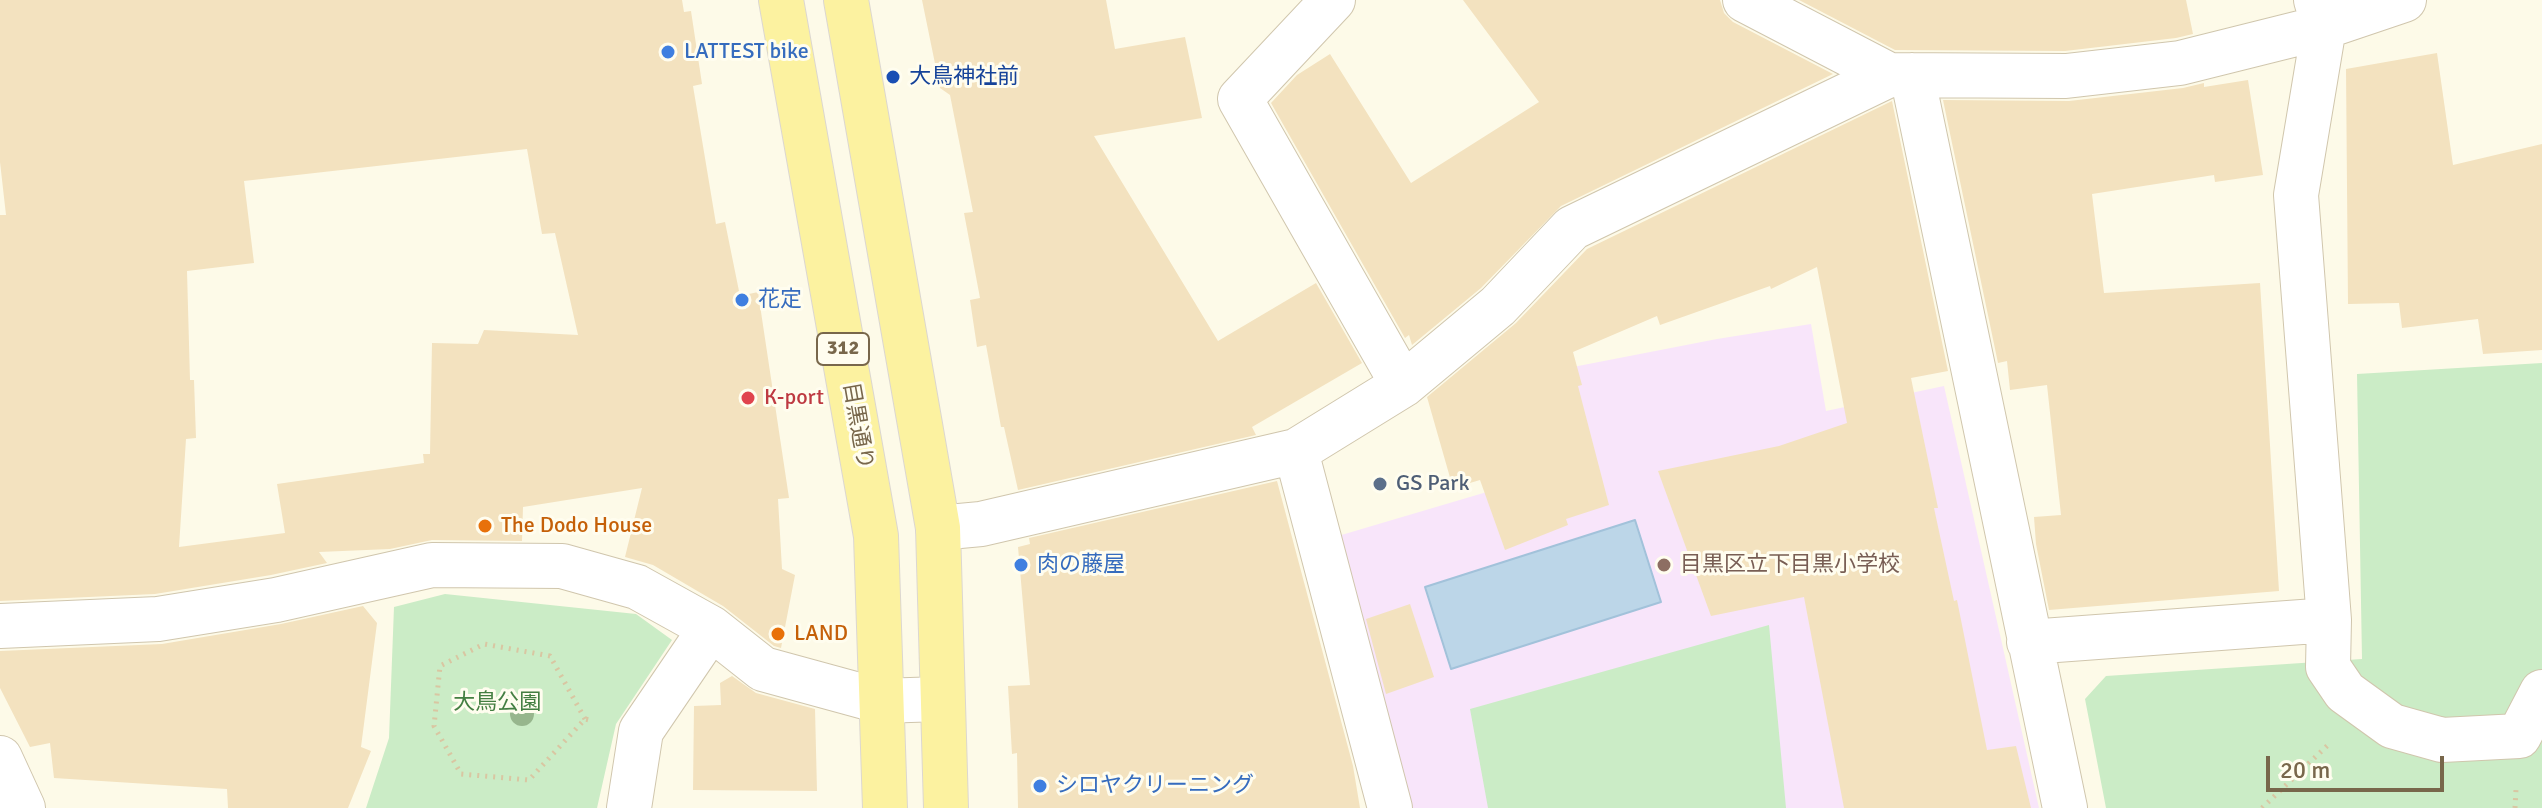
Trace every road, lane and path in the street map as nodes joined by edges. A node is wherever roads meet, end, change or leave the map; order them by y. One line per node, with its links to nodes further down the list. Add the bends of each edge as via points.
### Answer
1 (781, 0): 17 (main road, 目黒通り / 312, via 876,536)
2 (846, 0): 10 (main road)
3 (1333, 0): 8 (street, via 1240,99)
4 (1745, 0): 7 (street)
5 (2404, 0): 6 (street)
6 (2320, 14): 7 (street, via 2180,63 2066,76); 11 (street, via 2296,195)
7 (1900, 75): 8 (street, via 1572,228 1498,306); 14 (street)
8 (1403, 385): 9 (street)
9 (1296, 451): 10 (street, via 981,524); 26 (street)
10 (938, 528): 16 (main road)
11 (2329, 620): 14 (street); 18 (street, via 2328,667 2345,692)
12 (0, 626): 13 (street, via 158,619 276,600 432,565 562,566 637,587)
13 (711, 628): 17 (street, via 763,669); 20 (street)
14 (2029, 642): 27 (street)
15 (2542, 692): 18 (street, via 2519,736 2442,740 2392,726)
16 (941, 699): 17 (street); 25 (main road)
17 (880, 701): 24 (main road, 目黒通り / 312)
18 (2367, 707): 28 (path)
19 (585, 719): 19 (path, via 529,780 461,774 434,726 440,666 484,644 550,656); 20 (path)
20 (641, 731): 23 (street)
21 (0, 758): 22 (street)
22 (23, 808)
23 (629, 808)
24 (885, 808)
25 (946, 808)
26 (1390, 808)
27 (2065, 808)
28 (2262, 808)

